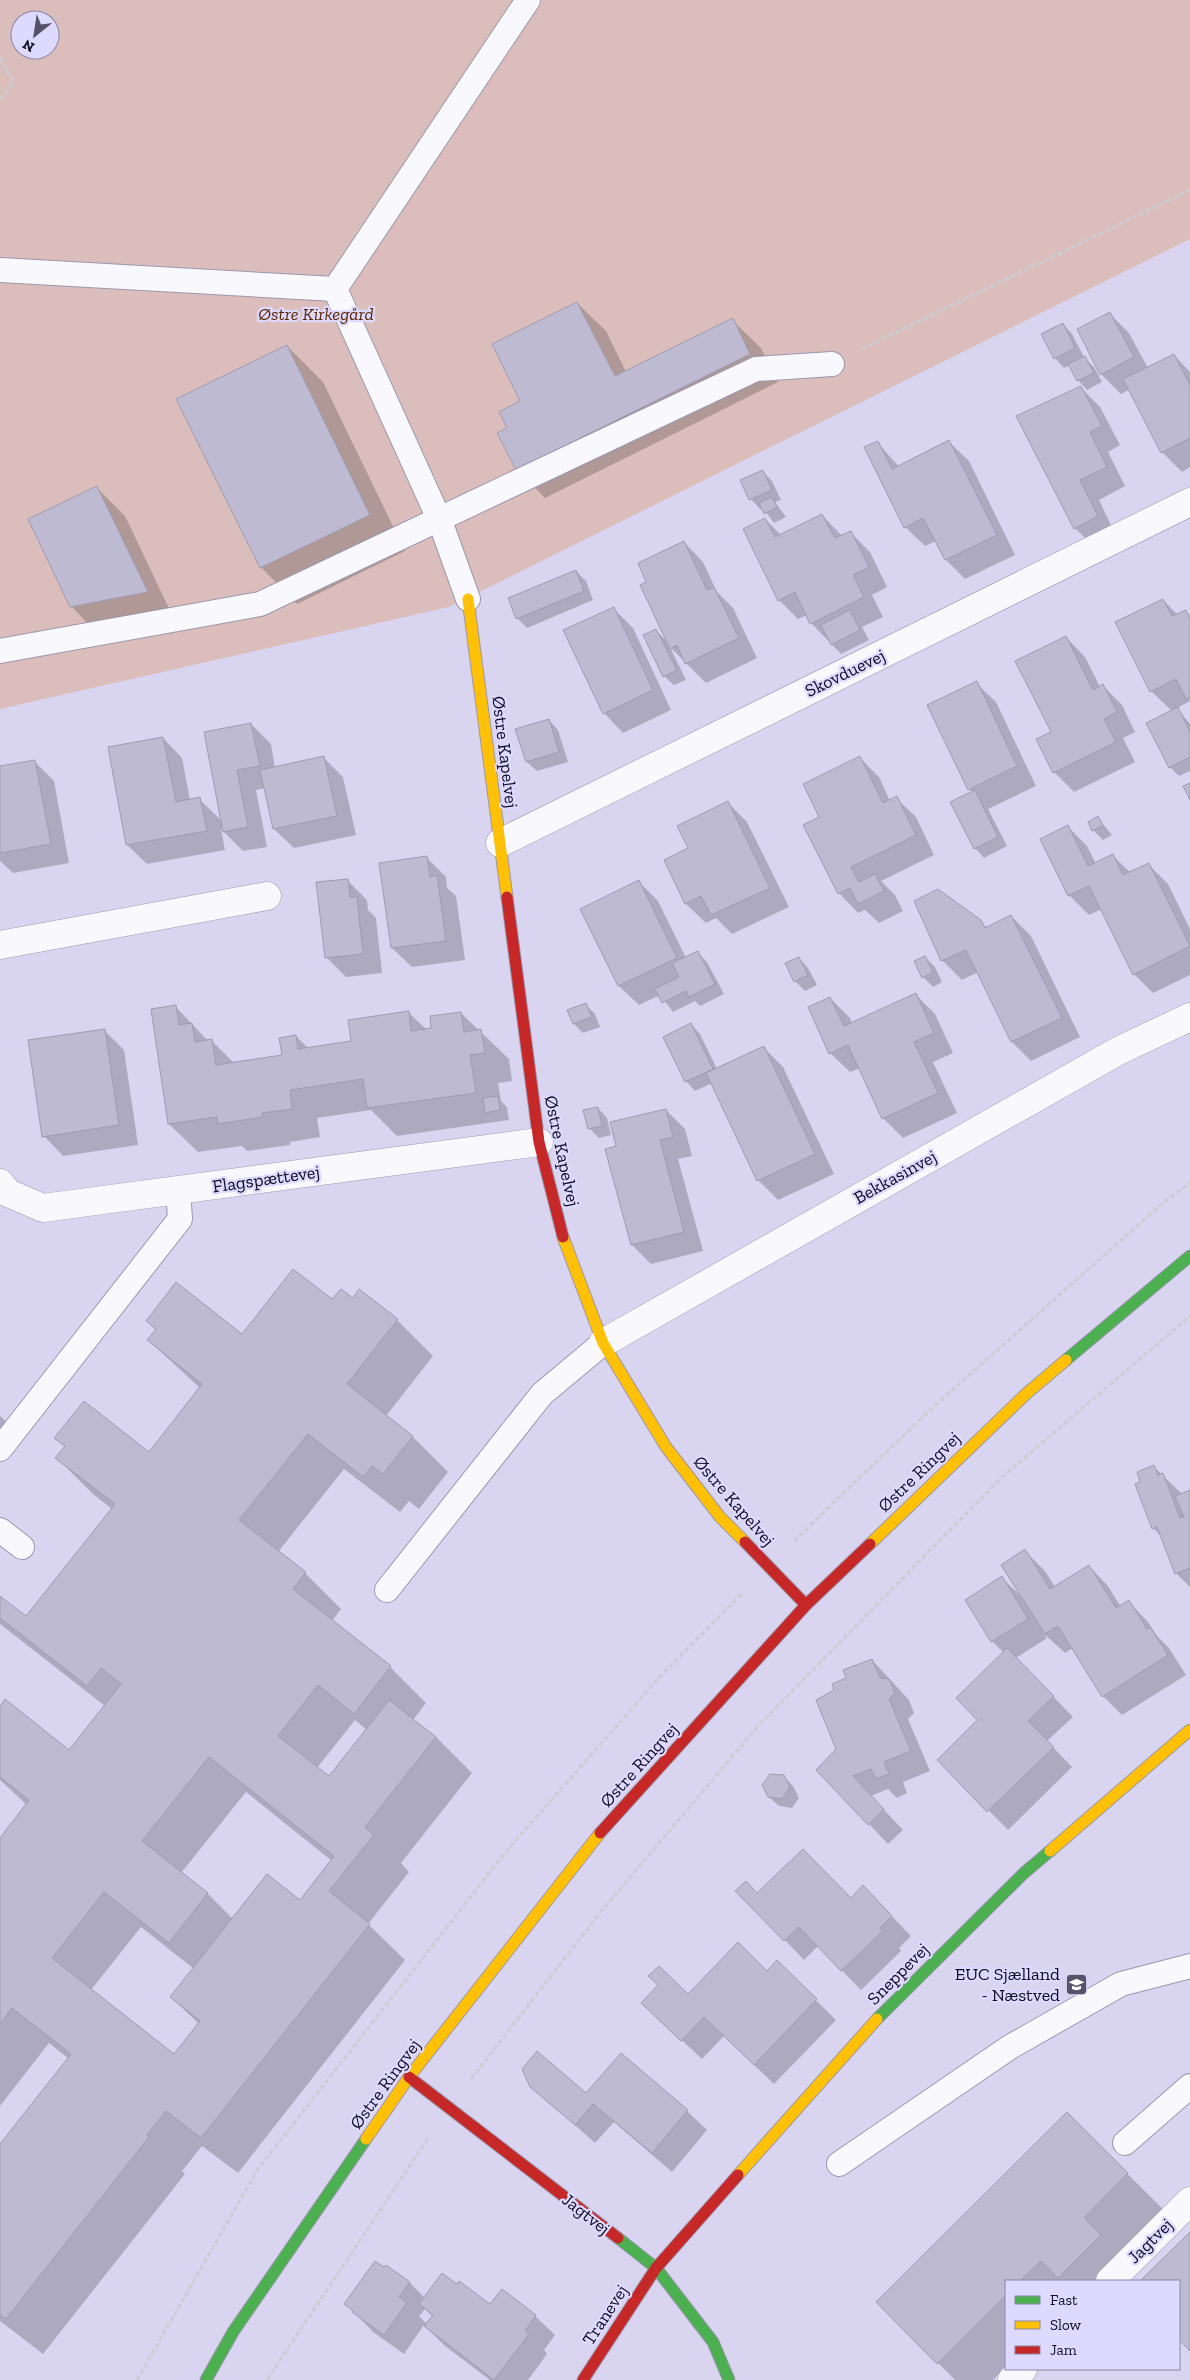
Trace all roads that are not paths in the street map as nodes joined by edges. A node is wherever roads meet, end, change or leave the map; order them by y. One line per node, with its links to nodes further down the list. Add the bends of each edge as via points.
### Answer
1 (528, 0): 3 (lane)
2 (0, 270): 3 (lane)
3 (335, 290): 6 (lane)
4 (832, 364): 6 (lane, via 756,369)
5 (1190, 502): 9 (street, Skovduevej)
6 (440, 521): 7 (lane); 8 (lane, via 260,604)
7 (468, 599): 9 (street, Østre Kapelvej)
8 (0, 651)
9 (500, 843): 13 (street, Østre Kapelvej)
10 (267, 896): 11 (street)
11 (0, 945)
12 (1190, 1017): 17 (street, Bekkasinvej, via 1110,1056)
13 (539, 1142): 15 (street, Flagspættevej); 17 (street, Østre Kapelvej, via 564,1241)
14 (0, 1184): 15 (street, Flagspættevej, via 8,1193 43,1208)
15 (178, 1190): 18 (lane, via 180,1219)
16 (1190, 1256): 22 (street, Østre Ringvej, via 1026,1394)
17 (602, 1343): 21 (lane, via 542,1394); 22 (street, Østre Kapelvej, via 666,1447 720,1516)
18 (0, 1449)
19 (0, 1530): 20 (lane)
20 (22, 1547)
21 (387, 1590)
22 (806, 1605): 25 (street, Østre Ringvej, via 596,1838)
23 (1190, 1730): 30 (street, Sneppevej, via 1024,1873 887,2008)
24 (1190, 1966): 28 (lane, via 1122,1984 1010,2047)
25 (409, 2077): 30 (street, Jagtvej); 32 (street, Østre Ringvej, via 234,2332)
26 (1190, 2086): 27 (lane)
27 (1124, 2143)
28 (839, 2164)
29 (1190, 2201): 31 (street, Jagtvej)
30 (656, 2268): 33 (street, Tranevej); 34 (street, Jagtvej, via 713,2342)
31 (1111, 2280)
32 (206, 2380)
33 (583, 2380)
34 (729, 2380)

